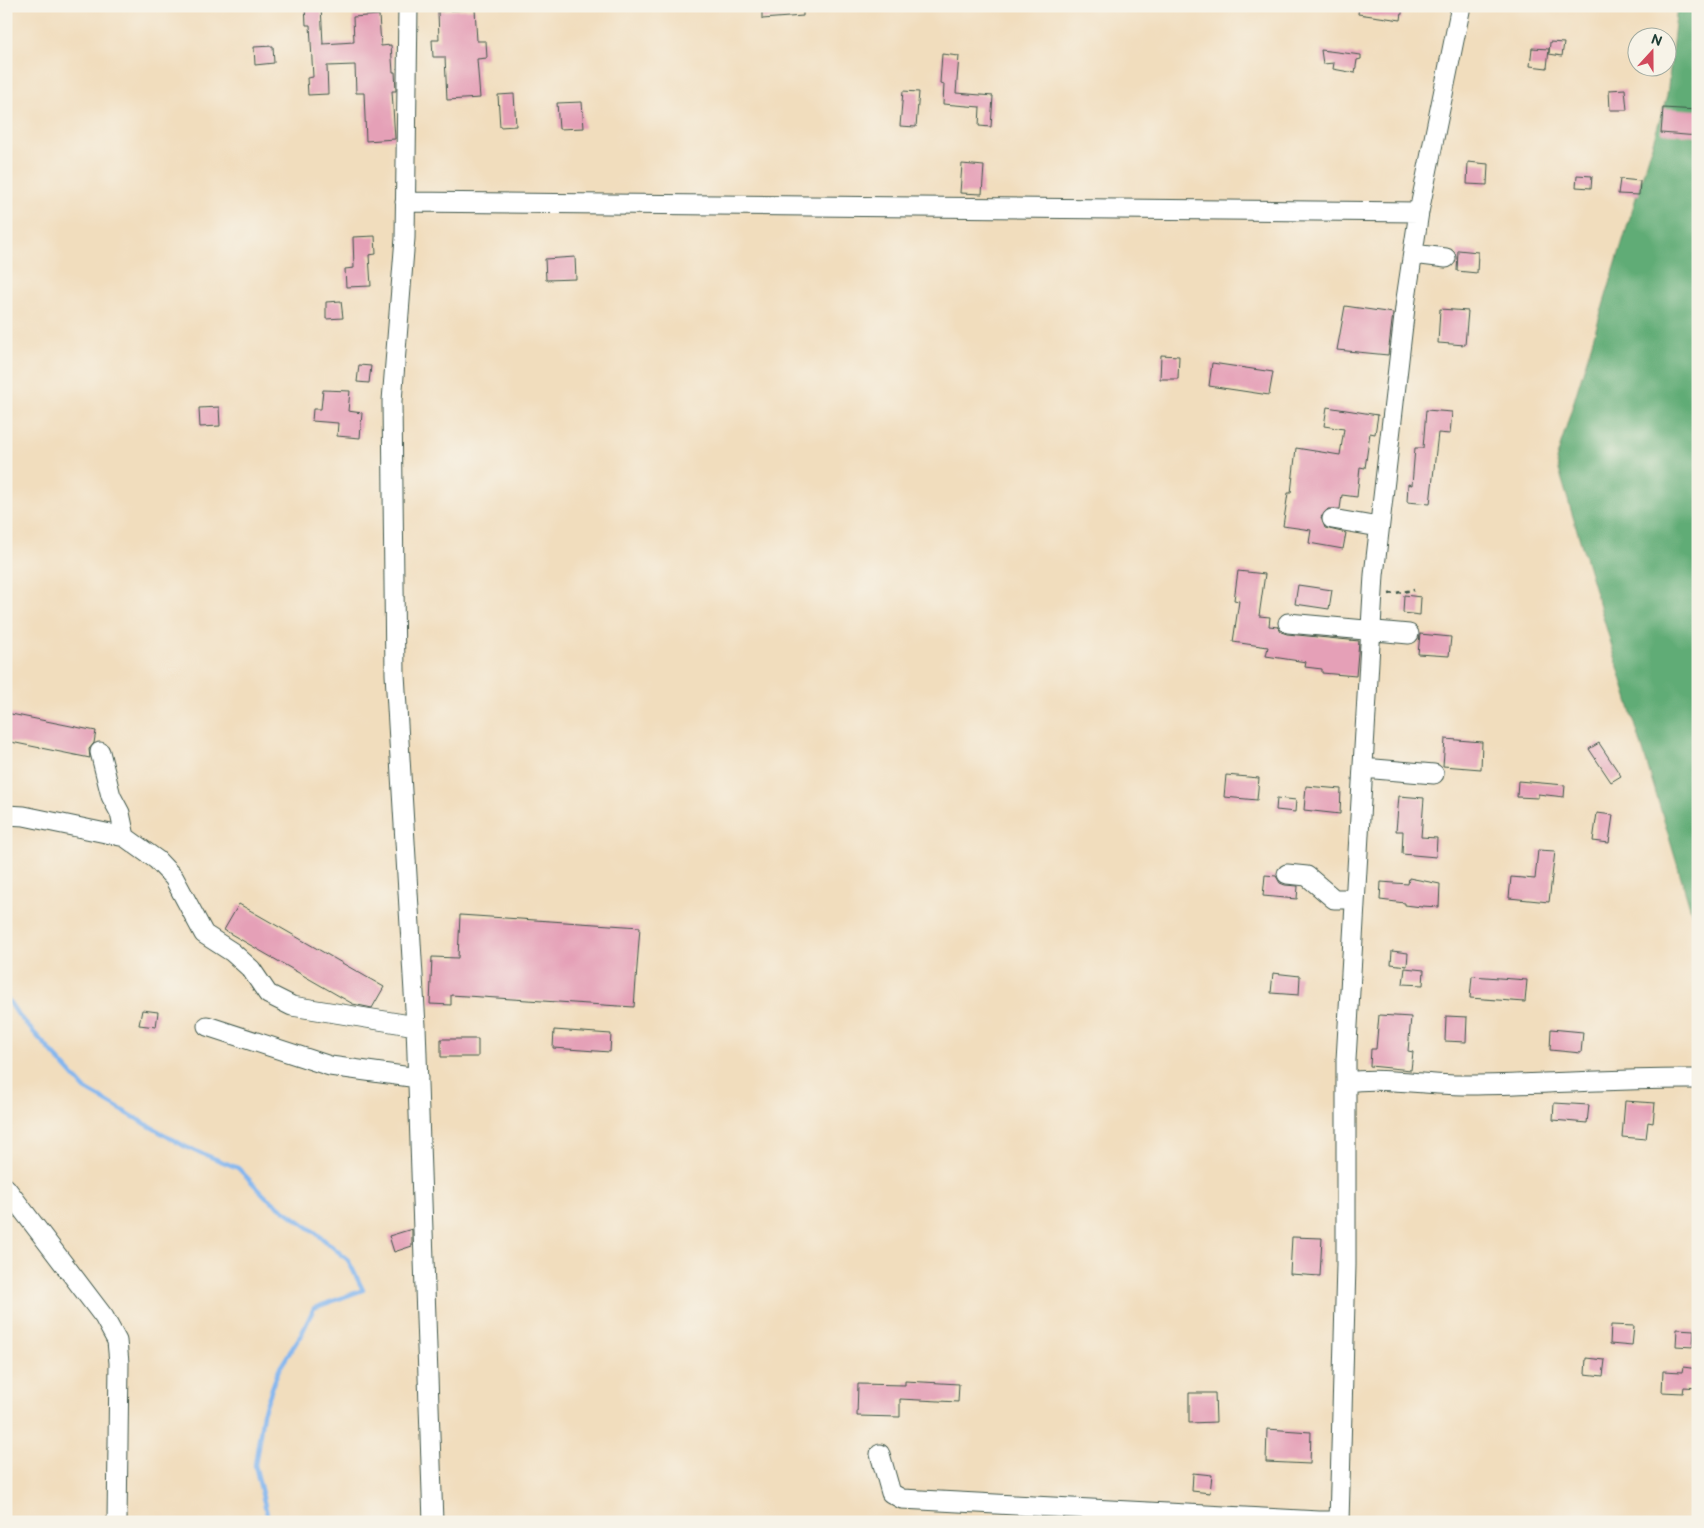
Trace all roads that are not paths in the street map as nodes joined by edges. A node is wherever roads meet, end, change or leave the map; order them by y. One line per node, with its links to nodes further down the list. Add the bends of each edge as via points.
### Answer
1 (408, 6): 3 (street)
2 (1461, 6): 4 (street)
3 (405, 202): 4 (street); 20 (street, via 392,401 395,645)
4 (1419, 212): 5 (street)
5 (1413, 254): 6 (street); 8 (street)
6 (1446, 258)
7 (1332, 519): 8 (street)
8 (1380, 527): 10 (street)
9 (1288, 623): 10 (street)
10 (1371, 629): 11 (street); 13 (street)
11 (1409, 634)
12 (100, 752): 16 (street)
13 (1363, 768): 14 (street); 18 (street)
14 (1434, 774)
15 (6, 815): 16 (street)
16 (125, 837): 20 (street, via 157,860 174,878 204,934 251,968 268,994 292,1006)
17 (1287, 874): 18 (street, via 1307,876 1334,899)
18 (1355, 899): 23 (street)
19 (208, 1026): 21 (street, via 330,1066)
20 (416, 1026): 21 (street)
21 (418, 1078): 28 (street)
22 (1698, 1079): 23 (street, via 1462,1085 1414,1084 1374,1078)
23 (1346, 1082): 26 (street, via 1346,1265)
24 (6, 1188): 27 (street, via 104,1317 117,1341 120,1363)
25 (880, 1454): 26 (street, via 891,1493 902,1499)
26 (1339, 1521)
27 (118, 1522)
28 (434, 1522)

